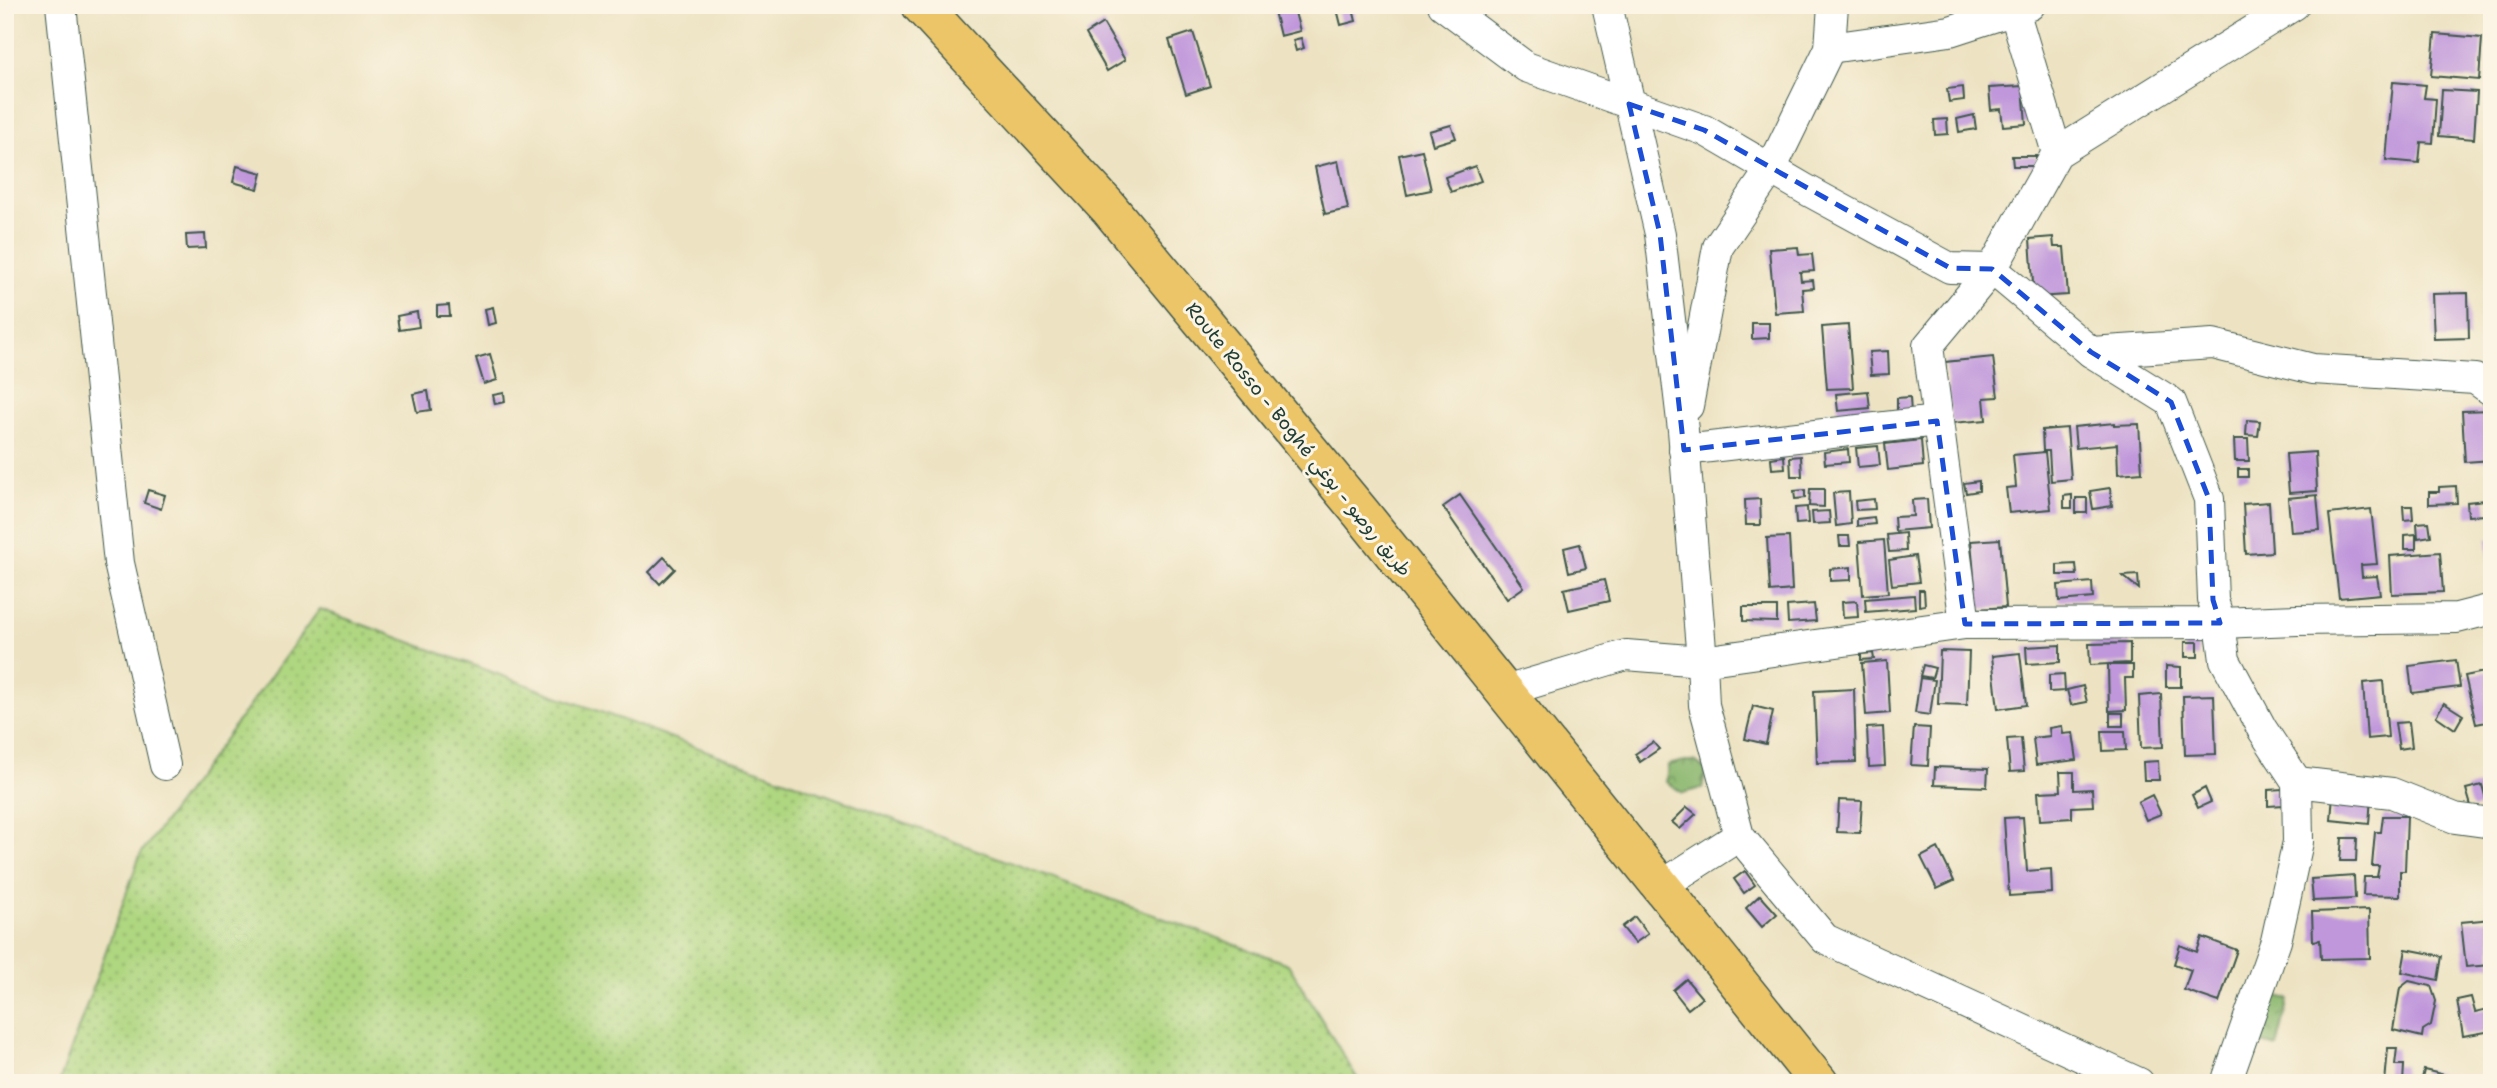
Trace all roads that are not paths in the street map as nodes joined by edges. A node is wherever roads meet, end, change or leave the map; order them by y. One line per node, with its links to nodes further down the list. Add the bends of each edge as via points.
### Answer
1 (61, 5): 22 (street, via 119,563)
2 (921, 5): 21 (highway, Route Rosso - Boghé طريق روصو - بوغي, via 1108,207)
3 (1443, 5): 9 (street, via 1526,67)
4 (1607, 5): 9 (street)
5 (1833, 5): 8 (street)
6 (2294, 5): 10 (street)
7 (2022, 8): 8 (street, via 1950,31); 10 (street)
8 (1830, 48): 11 (street)
9 (1629, 104): 11 (street, via 1704,130); 16 (street, via 1660,234)
10 (2057, 153): 12 (street)
11 (1772, 169): 12 (street, via 1950,268); 16 (street, via 1718,247)
12 (1992, 269): 13 (street); 15 (street, via 1928,346)
13 (2091, 352): 14 (street, via 2213,344 2313,369 2475,379); 18 (street, via 2171,402 2209,499 2213,600)
14 (2492, 391)
15 (1937, 421): 16 (street); 19 (street)
16 (1684, 440): 20 (street)
17 (2492, 609): 18 (street, via 2457,618)
18 (2220, 623): 19 (street); 23 (street, via 2225,660)
19 (1965, 624): 20 (street)
20 (1702, 662): 21 (street, via 1626,655); 25 (street, via 1704,705)
21 (1505, 691): 26 (highway, Route Rosso - Boghé طريق روصو - بوغي)
22 (165, 765)
23 (2297, 782): 24 (street, via 2392,793 2455,818); 29 (street, via 2298,842 2276,942)
24 (2492, 823)
25 (1739, 836): 26 (street); 28 (street, via 1825,939)
26 (1661, 886): 27 (highway, Route Rosso - Boghé طريق روصو - بوغي)
27 (1819, 1083)
28 (2139, 1083)
29 (2226, 1083)

